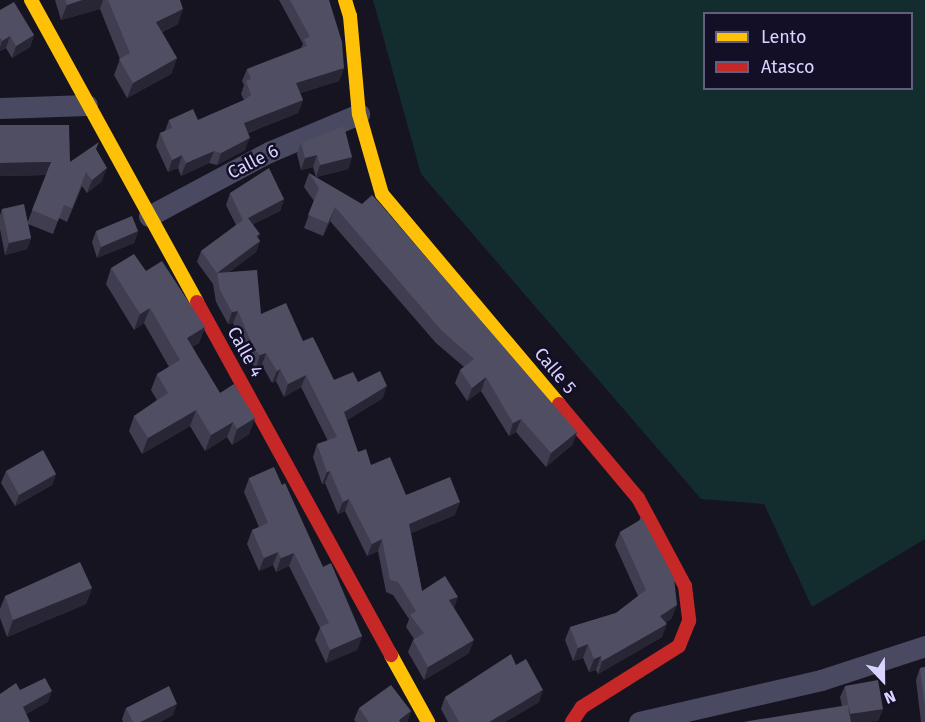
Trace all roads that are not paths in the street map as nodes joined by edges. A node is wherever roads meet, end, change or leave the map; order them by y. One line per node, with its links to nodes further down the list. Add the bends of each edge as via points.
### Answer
1 (31, 0): 3 (street, Calle 4)
2 (345, 0): 5 (street, Calle 5, via 350,16)
3 (87, 105): 4 (street); 6 (street, Calle 4)
4 (0, 108)
5 (359, 114): 6 (street, Calle 6, via 268,153); 9 (street, Calle 5, via 382,194 638,498 685,586 689,621 679,646 582,706)
6 (149, 216): 8 (street, Calle 4)
7 (925, 646): 10 (street, via 821,680)
8 (428, 722)
9 (572, 722)
10 (639, 722)

